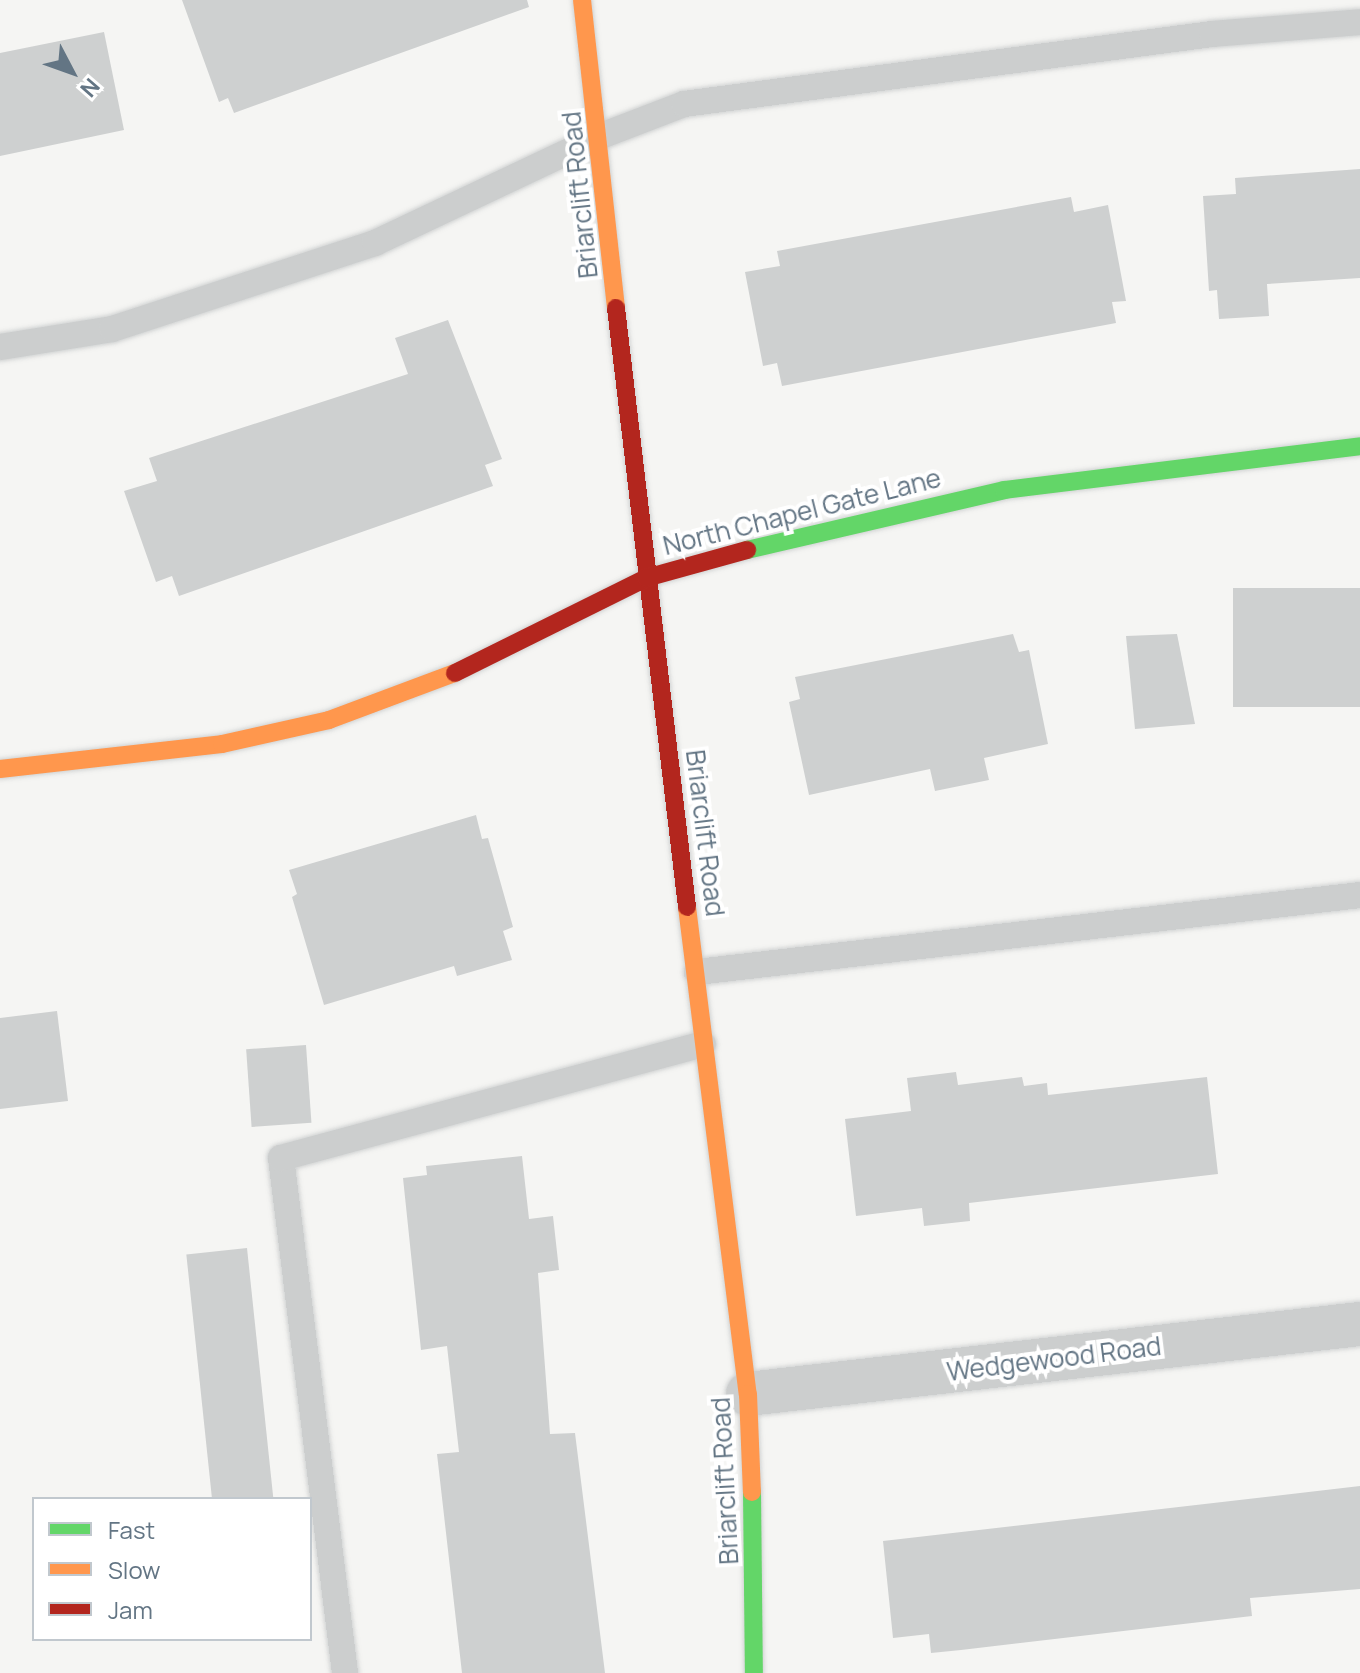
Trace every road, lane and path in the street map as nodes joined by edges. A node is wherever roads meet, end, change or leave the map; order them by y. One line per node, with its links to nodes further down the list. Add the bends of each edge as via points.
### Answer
1 (582, 0): 3 (street, Briarclift Road)
2 (1360, 22): 3 (lane, via 1212,34 817,83 684,104)
3 (601, 136): 4 (lane, via 375,243 112,329); 6 (street, Briarclift Road)
4 (0, 347)
5 (1360, 446): 6 (street, North Chapel Gate Lane, via 1004,490 799,535)
6 (646, 578): 7 (street, North Chapel Gate Lane, via 428,686 329,720 222,744); 9 (street, Briarclift Road)
7 (0, 769)
8 (1360, 895): 9 (lane)
9 (697, 972): 10 (street, Briarclift Road)
10 (703, 1044): 12 (street, Briarclift Road); 13 (lane, via 281,1158)
11 (1360, 1324): 12 (street, Wedgewood Road)
12 (748, 1394): 14 (street, Briarclift Road)
13 (345, 1673)
14 (754, 1673)

